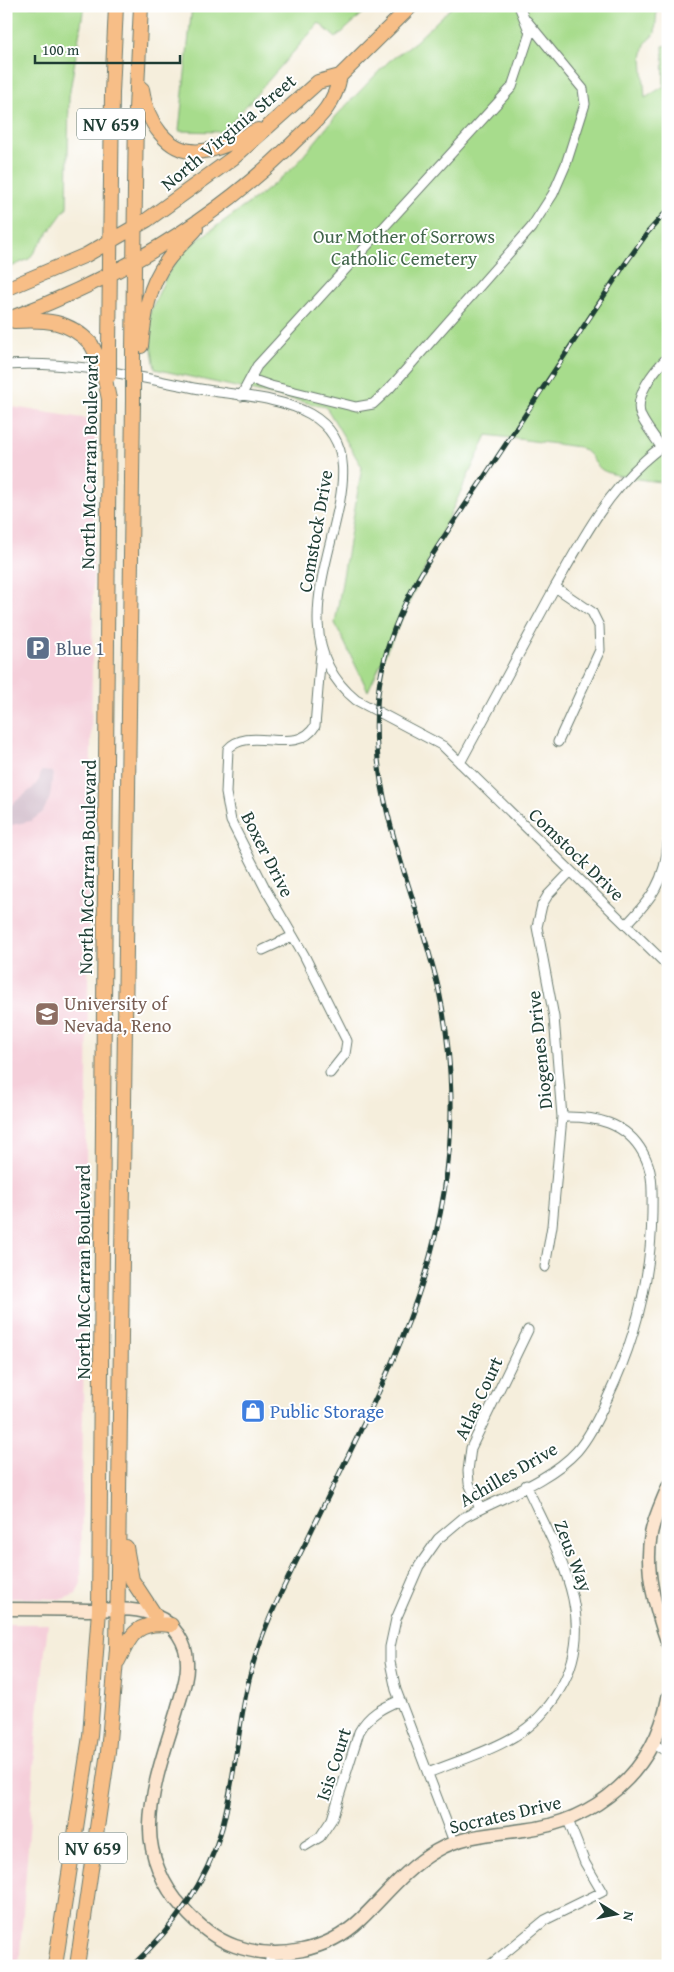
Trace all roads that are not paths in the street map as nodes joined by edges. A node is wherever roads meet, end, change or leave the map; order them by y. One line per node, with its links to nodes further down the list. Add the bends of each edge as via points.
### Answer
1 (116, 6): 11 (main road, North McCarran Boulevard / NV 659)
2 (140, 6): 6 (main road, North McCarran Boulevard / NV 659)
3 (411, 6): 7 (main road, North Virginia Street)
4 (519, 6): 5 (street)
5 (527, 21): 19 (street, via 530,33 512,88 263,360); 19 (street, via 574,76 585,96 566,164 553,194 531,228 373,404 356,407)
6 (137, 43): 8 (main road, via 149,117 156,130 176,146 201,152 214,149); 10 (main road, North McCarran Boulevard / NV 659)
7 (340, 76): 8 (main road, North Virginia Street, via 318,82); 9 (main road, North Virginia Street, via 331,104 262,171)
8 (272, 123): 10 (main road, North Virginia Street, via 205,180)
9 (213, 211): 12 (main road, North Virginia Street); 16 (main road, via 159,273)
10 (134, 228): 11 (main road, North Virginia Street); 12 (main road, North McCarran Boulevard / NV 659)
11 (110, 242): 13 (main road, North McCarran Boulevard / NV 659); 14 (main road, North Virginia Street)
12 (133, 261): 13 (main road, North Virginia Street); 16 (main road, North McCarran Boulevard / NV 659)
13 (110, 275): 15 (main road, North Virginia Street); 21 (main road, North McCarran Boulevard / NV 659, bridge)
14 (6, 289)
15 (6, 321): 21 (main road, bridge, via 54,321 75,330 91,344 102,365)
16 (137, 351): 40 (main road, North McCarran Boulevard / NV 659, bridge, via 132,401)
17 (668, 357): 22 (street, via 642,391 640,415)
18 (6, 364): 20 (street, Comstock Drive, via 68,364)
19 (251, 379): 20 (street)
20 (242, 396): 24 (street, Comstock Drive, via 307,412 323,423 339,447 343,460 342,490 318,596)
21 (109, 398): 42 (main road, North McCarran Boulevard / NV 659)
22 (664, 445): 23 (street, via 628,476 600,509)
23 (555, 587): 25 (street, via 592,612 599,626 600,650); 26 (street)
24 (321, 647): 26 (street, Comstock Drive, via 333,674 350,695 363,705 443,746); 30 (street, Boxer Drive, via 315,726 311,732 298,739 238,740 228,750 226,793 231,822)
25 (558, 742)
26 (460, 763): 28 (street, Comstock Drive)
27 (668, 843): 29 (street, via 658,887)
28 (571, 871): 29 (street, Comstock Drive); 34 (street, Diogenes Drive, via 548,895 536,927 555,1026)
29 (626, 925): 32 (street, Comstock Drive)
30 (293, 936): 31 (street); 33 (street, Boxer Drive, via 347,1041 345,1054)
31 (263, 950)
32 (668, 966)
33 (330, 1073)
34 (562, 1117): 35 (street, Diogenes Drive); 37 (street, Achilles Drive, via 582,1116 606,1121 618,1126 637,1144 652,1178 652,1228 636,1324 602,1410 587,1438 571,1457)
35 (545, 1267)
36 (528, 1330): 39 (street, Atlas Court, via 471,1448 469,1483)
37 (526, 1486): 39 (street, Achilles Drive); 52 (street, Zeus Way, via 565,1569 575,1599 577,1634 570,1667 544,1711 517,1735)
38 (668, 1487): 46 (street, via 651,1535 650,1557 654,1606)
39 (480, 1509): 49 (street, Achilles Drive, via 449,1528 427,1552 396,1618 390,1662)
40 (120, 1512): 43 (main road, North McCarran Boulevard / NV 659); 44 (main road, via 132,1580)
41 (6, 1609): 42 (street, Socrates Drive)
42 (99, 1610): 43 (street, Socrates Drive); 57 (main road, North McCarran Boulevard / NV 659, via 90,1736)
43 (118, 1610): 44 (street, Socrates Drive); 47 (main road, North McCarran Boulevard / NV 659)
44 (156, 1615): 45 (street, Socrates Drive)
45 (171, 1625): 47 (main road, via 141,1627 134,1632); 56 (street, Socrates Drive, via 186,1650 187,1674 154,1795 150,1829 155,1858 174,1898 205,1929)
46 (668, 1644)
47 (116, 1666): 58 (main road, North McCarran Boulevard / NV 659, via 108,1752)
48 (668, 1698): 50 (street, Socrates Drive)
49 (400, 1700): 52 (street, Achilles Drive); 55 (street, Isis Court, via 381,1708 364,1723 332,1819 320,1837)
50 (652, 1744): 51 (street); 53 (street, Socrates Drive, via 633,1774 619,1788 588,1811)
51 (668, 1752)
52 (428, 1773): 54 (street, Achilles Drive)
53 (568, 1820): 54 (street, Socrates Drive); 59 (street, via 584,1863 602,1892 545,1920)
54 (454, 1842): 56 (street, Socrates Drive, via 422,1860 344,1933 314,1947)
55 (305, 1846)
56 (270, 1959)
57 (55, 1966)
58 (76, 1966)
59 (489, 1966)

